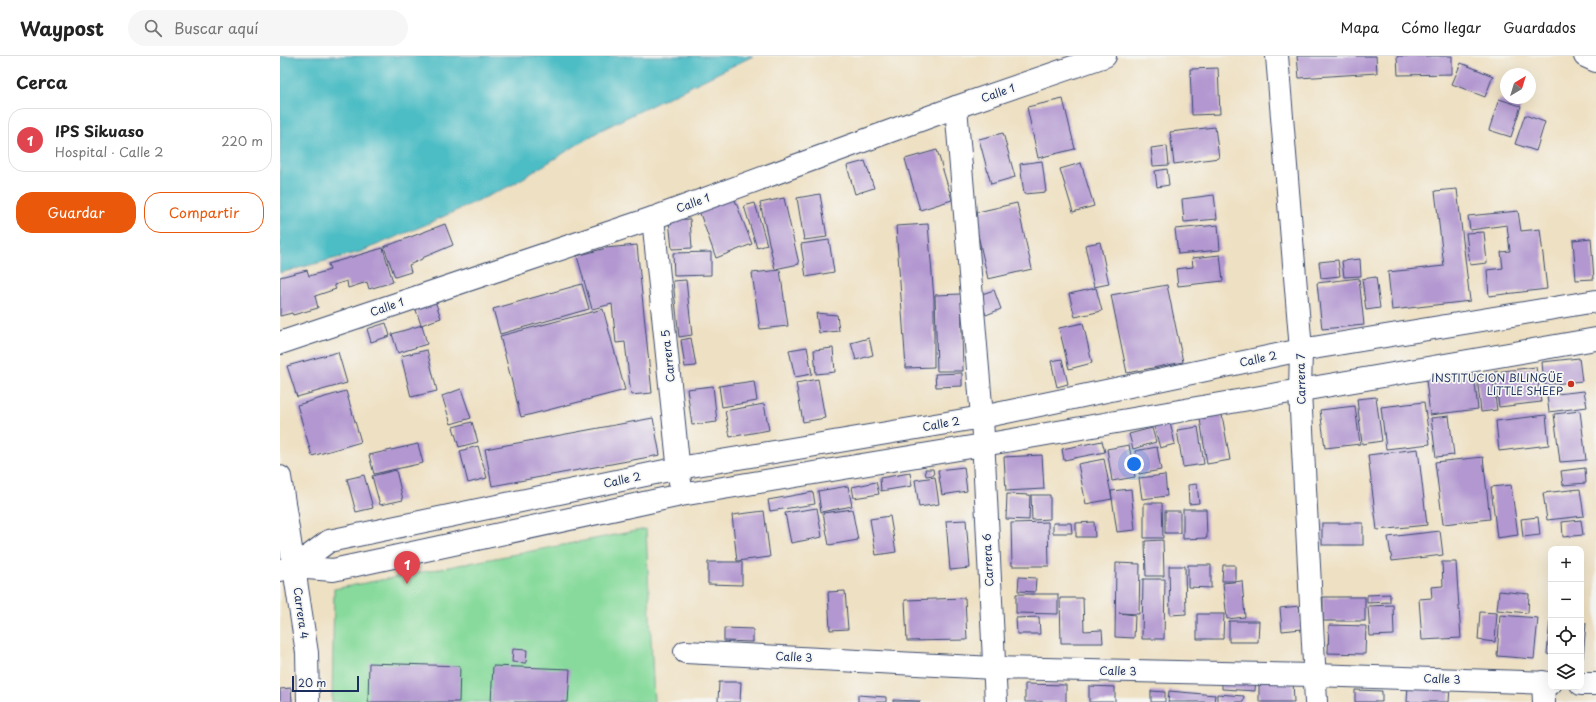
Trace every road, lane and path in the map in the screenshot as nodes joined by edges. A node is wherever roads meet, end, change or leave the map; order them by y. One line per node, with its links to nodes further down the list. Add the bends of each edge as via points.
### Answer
1 (1104, 56): 5 (street, Calle 1)
2 (1277, 56): 10 (street, Carrera 7)
3 (1585, 56): 4 (street)
4 (1596, 61)
5 (956, 107): 6 (street, Calle 1); 12 (street, Carrera 6)
6 (653, 218): 9 (street, Calle 1); 14 (street, Carrera 5)
7 (1596, 301): 10 (street, Calle 2)
8 (1596, 339): 11 (street)
9 (280, 343)
10 (1300, 350): 11 (street, Carrera 7); 12 (street, Calle 2)
11 (1300, 391): 13 (street); 20 (street, Carrera 7)
12 (982, 417): 13 (street, Carrera 6); 14 (street, Calle 2)
13 (983, 445): 16 (street); 19 (street, Carrera 6)
14 (679, 468): 16 (street, Carrera 5); 17 (street, Calle 2, via 329,541)
15 (280, 477): 17 (street, Carrera 4)
16 (682, 495): 17 (street, via 333,570)
17 (287, 568): 24 (street, Carrera 4, via 307,653)
18 (685, 652): 19 (street, Calle 3)
19 (994, 668): 20 (street, Calle 3); 25 (street, Carrera 6)
20 (1314, 675): 23 (street, Calle 3); 26 (street, Carrera 7)
21 (1584, 684): 22 (street)
22 (1596, 684)
23 (1546, 689)
24 (308, 702)
25 (996, 702)
26 (1316, 702)

